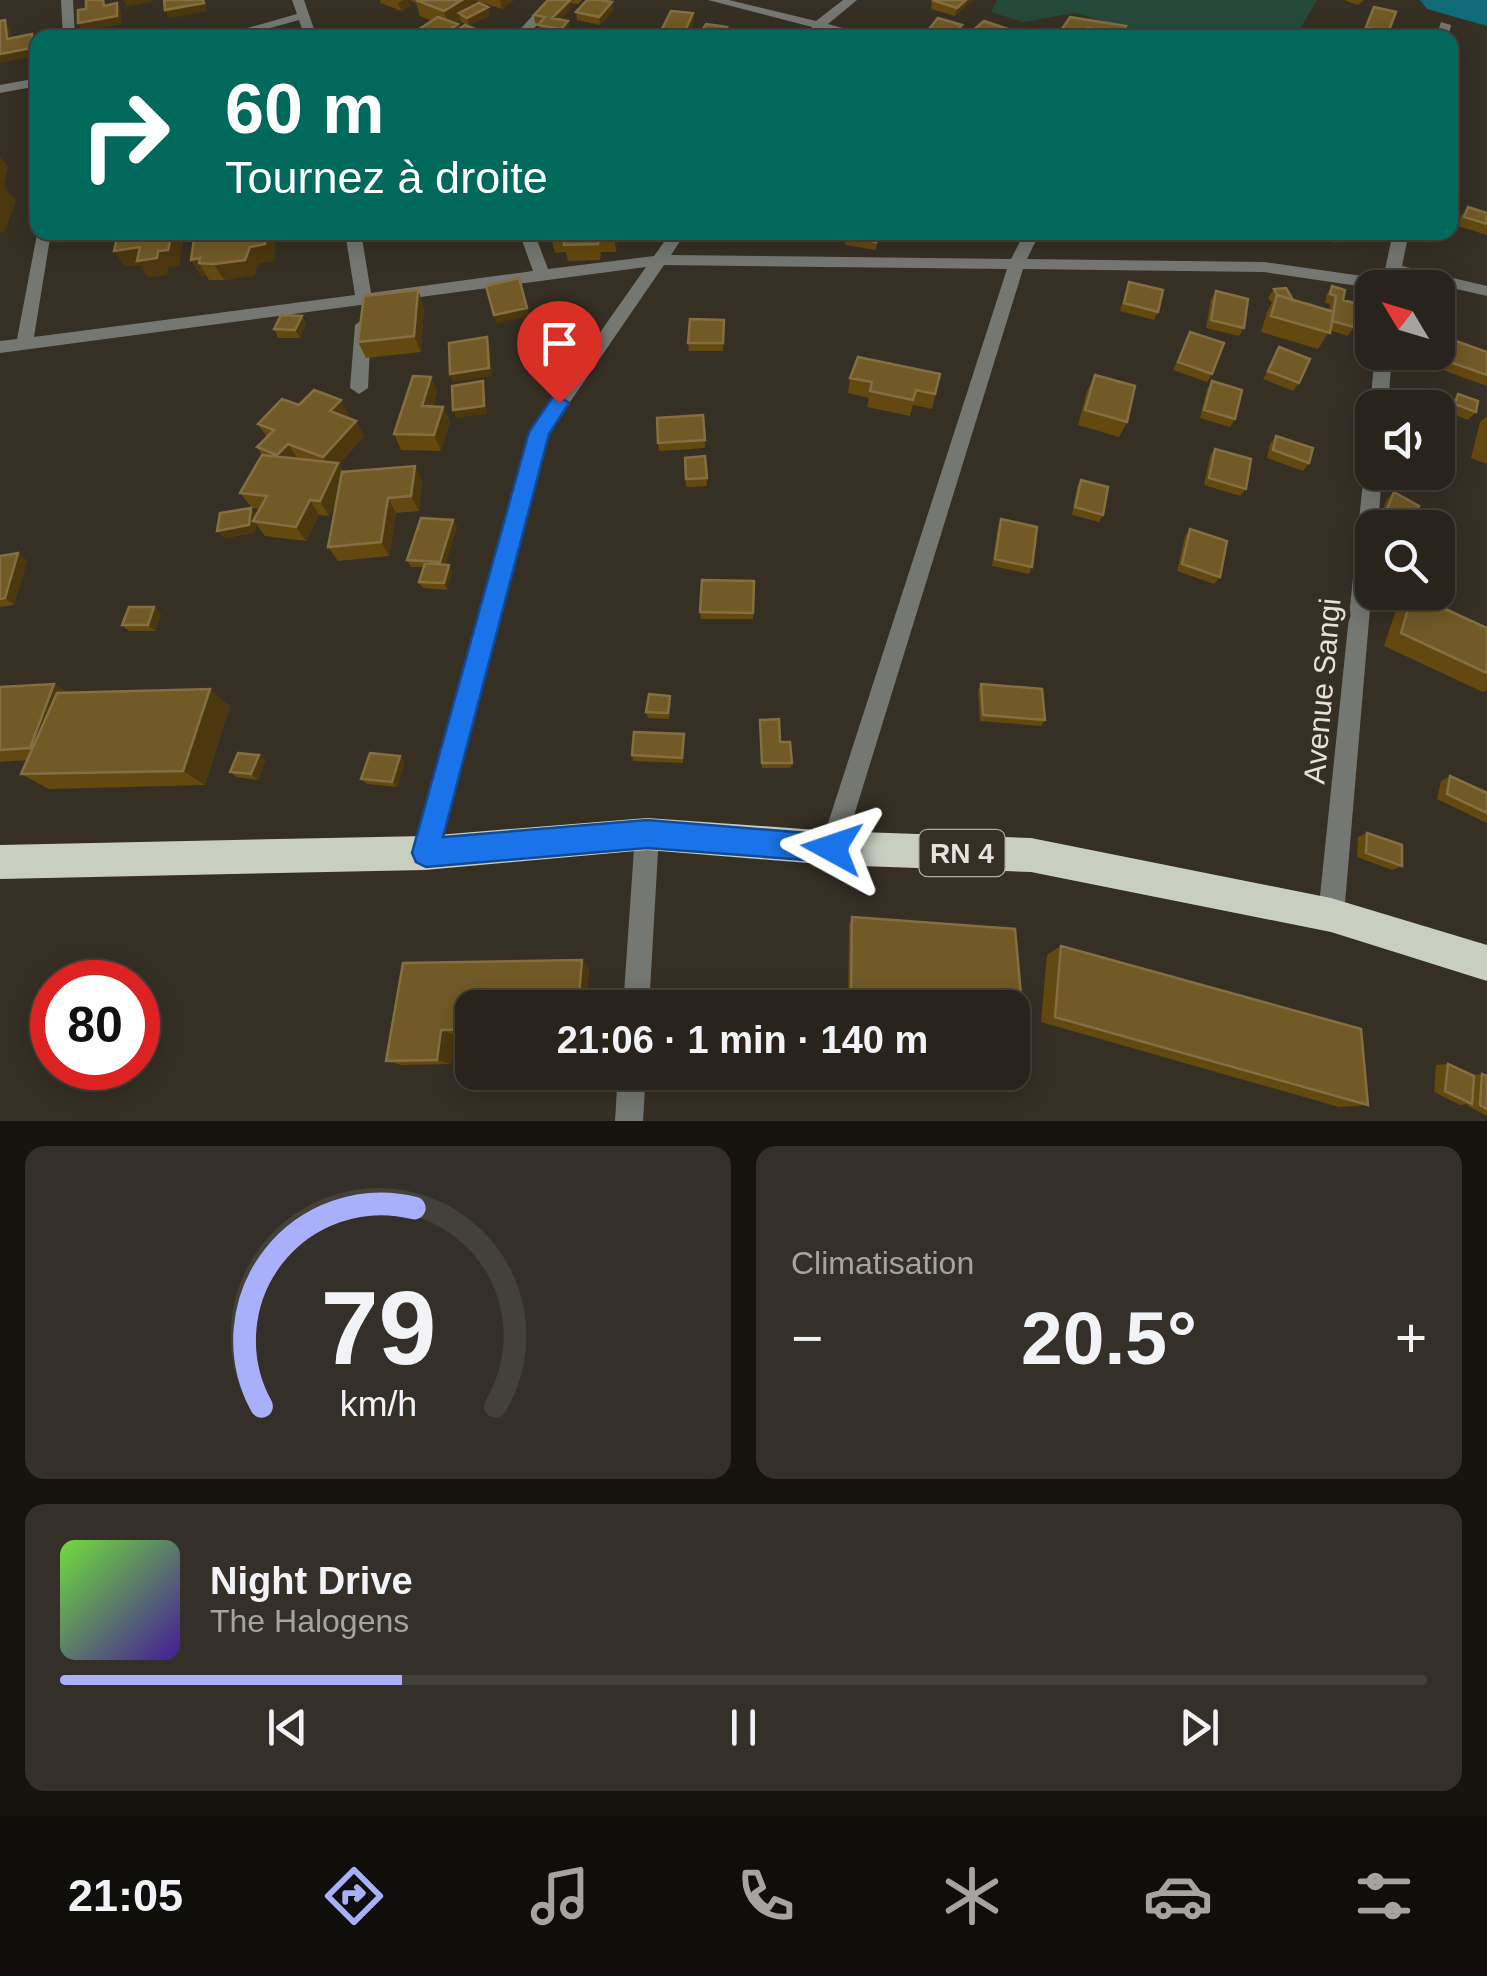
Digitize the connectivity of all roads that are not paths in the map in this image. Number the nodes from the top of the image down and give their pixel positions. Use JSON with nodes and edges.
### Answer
{"nodes":[{"id":1,"x":68,"y":0,"type":"edge"},
{"id":2,"x":298,"y":0,"type":"edge"},
{"id":3,"x":554,"y":0,"type":"edge"},
{"id":4,"x":714,"y":0,"type":"edge"},
{"id":5,"x":851,"y":0,"type":"edge"},
{"id":6,"x":305,"y":15,"type":"junction"},
{"id":7,"x":822,"y":23,"type":"junction"},
{"id":8,"x":68,"y":30,"type":"edge"},
{"id":9,"x":248,"y":30,"type":"edge"},
{"id":10,"x":309,"y":30,"type":"edge"},
{"id":11,"x":526,"y":30,"type":"edge"},
{"id":12,"x":817,"y":30,"type":"edge"},
{"id":13,"x":846,"y":30,"type":"edge"},
{"id":14,"x":30,"y":83,"type":"edge"},
{"id":15,"x":0,"y":89,"type":"edge"},
{"id":16,"x":42,"y":240,"type":"edge"},
{"id":17,"x":354,"y":240,"type":"edge"},
{"id":18,"x":529,"y":240,"type":"edge"},
{"id":19,"x":674,"y":240,"type":"edge"},
{"id":20,"x":1029,"y":240,"type":"edge"},
{"id":21,"x":1399,"y":240,"type":"edge"},
{"id":22,"x":660,"y":260,"type":"junction"},
{"id":23,"x":1017,"y":263,"type":"junction"},
{"id":24,"x":1393,"y":270,"type":"edge"},
{"id":25,"x":542,"y":276,"type":"junction"},
{"id":26,"x":1355,"y":277,"type":"edge"},
{"id":27,"x":1455,"y":288,"type":"edge"},
{"id":28,"x":1487,"y":291,"type":"edge"},
{"id":29,"x":364,"y":298,"type":"junction"},
{"id":30,"x":25,"y":342,"type":"junction"},
{"id":31,"x":0,"y":347,"type":"edge"},
{"id":32,"x":360,"y":388,"type":"dead end"},
{"id":33,"x":1370,"y":490,"type":"edge"},
{"id":34,"x":647,"y":834,"type":"junction"},
{"id":35,"x":832,"y":848,"type":"junction"},
{"id":36,"x":426,"y":853,"type":"junction"},
{"id":37,"x":0,"y":862,"type":"edge"},
{"id":38,"x":1331,"y":914,"type":"junction"},
{"id":39,"x":1487,"y":963,"type":"edge"},
{"id":40,"x":637,"y":990,"type":"edge"},
{"id":41,"x":631,"y":1090,"type":"edge"},
{"id":42,"x":629,"y":1121,"type":"edge"}],
"edges":[{"from":1,"to":8,"type":"street"},
{"from":2,"to":6,"type":"street"},
{"from":3,"to":11,"type":"street"},
{"from":4,"to":7,"type":"street"},
{"from":5,"to":7,"type":"street"},
{"from":6,"to":9,"type":"street"},
{"from":6,"to":10,"type":"street"},
{"from":7,"to":12,"type":"street"},
{"from":7,"to":13,"type":"street"},
{"from":14,"to":15,"type":"street"},
{"from":16,"to":30,"type":"street"},
{"from":17,"to":29,"type":"street"},
{"from":18,"to":25,"type":"street"},
{"from":19,"to":22,"type":"street"},
{"from":20,"to":23,"type":"street"},
{"from":21,"to":24,"type":"street"},
{"from":22,"to":23,"type":"street"},
{"from":22,"to":25,"type":"street"},
{"from":22,"to":36,"type":"street"},
{"from":23,"to":26,"type":"street"},
{"from":23,"to":35,"type":"street"},
{"from":25,"to":29,"type":"street"},
{"from":27,"to":28,"type":"street"},
{"from":29,"to":30,"type":"street"},
{"from":29,"to":32,"type":"street"},
{"from":30,"to":31,"type":"street"},
{"from":33,"to":38,"type":"street","name":"Avenue Sangi"},
{"from":34,"to":35,"type":"highway","number":"RN 4"},
{"from":34,"to":36,"type":"highway","number":"RN 4"},
{"from":34,"to":40,"type":"street"},
{"from":35,"to":38,"type":"highway","number":"RN 4"},
{"from":36,"to":37,"type":"highway","number":"RN 4"},
{"from":38,"to":39,"type":"highway","number":"RN 4"},
{"from":41,"to":42,"type":"street"}]}
